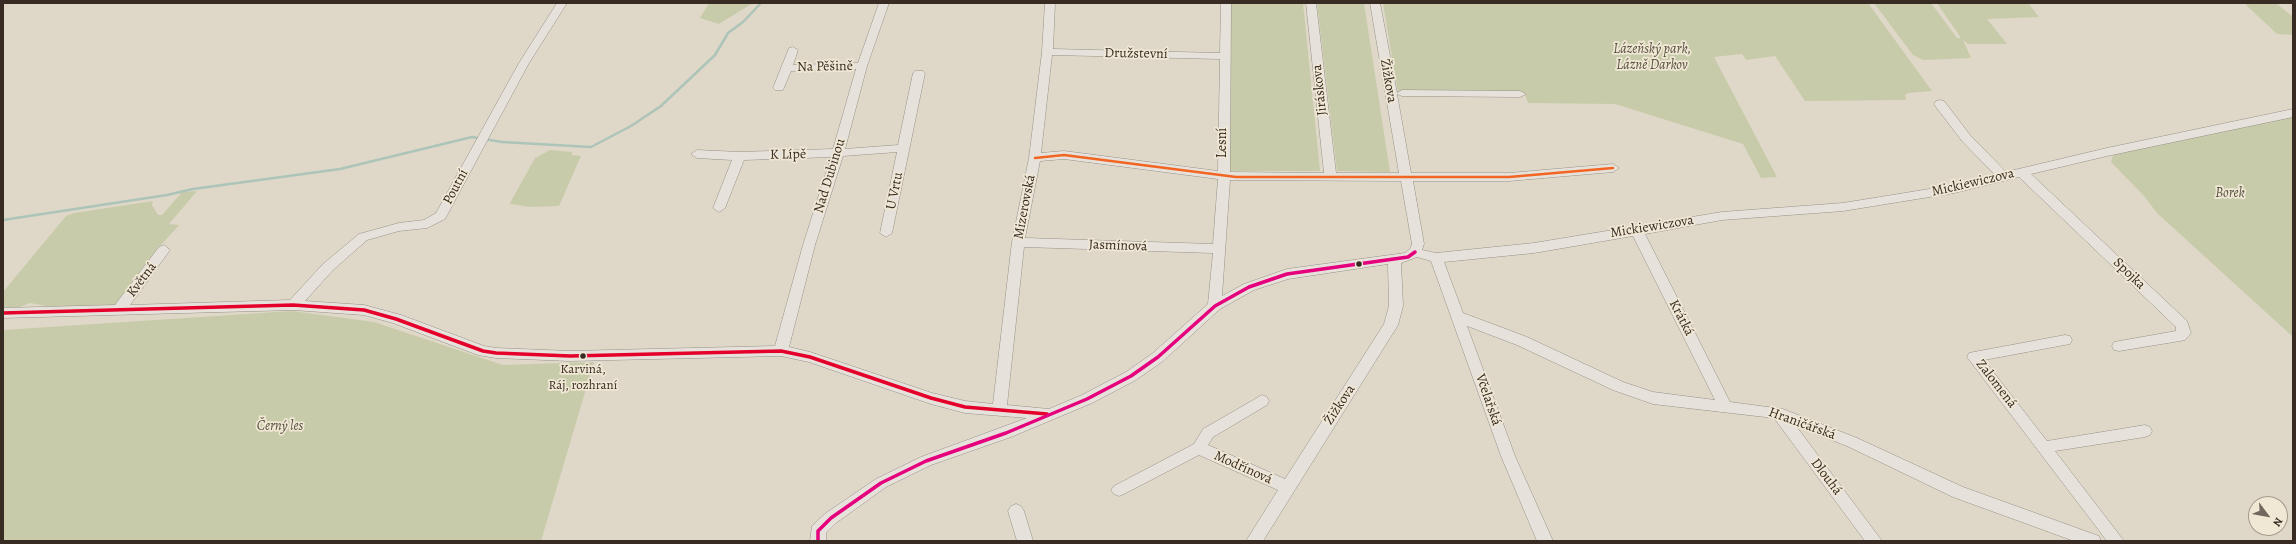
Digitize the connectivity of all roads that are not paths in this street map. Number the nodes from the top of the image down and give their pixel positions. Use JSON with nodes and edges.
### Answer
{"nodes":[{"id":1,"x":562,"y":3,"type":"edge"},
{"id":2,"x":884,"y":3,"type":"edge"},
{"id":3,"x":1050,"y":3,"type":"edge"},
{"id":4,"x":1226,"y":3,"type":"edge"},
{"id":5,"x":1311,"y":3,"type":"edge"},
{"id":6,"x":1375,"y":3,"type":"edge"},
{"id":7,"x":793,"y":50,"type":"dead end"},
{"id":8,"x":1047,"y":52,"type":"junction"},
{"id":9,"x":1224,"y":56,"type":"junction"},
{"id":10,"x":862,"y":66,"type":"junction"},
{"id":11,"x":788,"y":68,"type":"junction"},
{"id":12,"x":919,"y":73,"type":"dead end"},
{"id":13,"x":779,"y":88,"type":"dead end"},
{"id":14,"x":1402,"y":92,"type":"dead end"},
{"id":15,"x":1520,"y":94,"type":"dead end"},
{"id":16,"x":1940,"y":104,"type":"dead end"},
{"id":17,"x":2293,"y":113,"type":"edge"},
{"id":18,"x":904,"y":148,"type":"junction"},
{"id":19,"x":697,"y":154,"type":"dead end"},
{"id":20,"x":838,"y":154,"type":"junction"},
{"id":21,"x":738,"y":156,"type":"junction"},
{"id":22,"x":1034,"y":158,"type":"junction"},
{"id":23,"x":1613,"y":168,"type":"dead end"},
{"id":24,"x":2021,"y":172,"type":"junction"},
{"id":25,"x":1223,"y":176,"type":"junction"},
{"id":26,"x":1330,"y":176,"type":"junction"},
{"id":27,"x":1405,"y":176,"type":"junction"},
{"id":28,"x":2002,"y":176,"type":"junction"},
{"id":29,"x":719,"y":208,"type":"dead end"},
{"id":30,"x":1636,"y":229,"type":"junction"},
{"id":31,"x":886,"y":233,"type":"dead end"},
{"id":32,"x":1018,"y":242,"type":"junction"},
{"id":33,"x":1218,"y":249,"type":"junction"},
{"id":34,"x":164,"y":250,"type":"dead end"},
{"id":35,"x":1415,"y":252,"type":"junction"},
{"id":36,"x":1394,"y":258,"type":"junction"},
{"id":37,"x":1436,"y":258,"type":"junction"},
{"id":38,"x":293,"y":305,"type":"junction"},
{"id":39,"x":1215,"y":306,"type":"junction"},
{"id":40,"x":119,"y":310,"type":"junction"},
{"id":41,"x":3,"y":313,"type":"edge"},
{"id":42,"x":1459,"y":317,"type":"junction"},
{"id":43,"x":2065,"y":340,"type":"dead end"},
{"id":44,"x":2119,"y":346,"type":"dead end"},
{"id":45,"x":781,"y":351,"type":"junction"},
{"id":46,"x":1262,"y":401,"type":"dead end"},
{"id":47,"x":1726,"y":407,"type":"junction"},
{"id":48,"x":999,"y":411,"type":"junction"},
{"id":49,"x":1778,"y":413,"type":"junction"},
{"id":50,"x":1047,"y":414,"type":"junction"},
{"id":51,"x":2145,"y":431,"type":"dead end"},
{"id":52,"x":1199,"y":448,"type":"junction"},
{"id":53,"x":2045,"y":448,"type":"junction"},
{"id":54,"x":1288,"y":487,"type":"junction"},
{"id":55,"x":1119,"y":490,"type":"dead end"},
{"id":56,"x":1016,"y":511,"type":"dead end"},
{"id":57,"x":818,"y":541,"type":"edge"},
{"id":58,"x":1025,"y":541,"type":"edge"},
{"id":59,"x":1254,"y":541,"type":"edge"},
{"id":60,"x":1545,"y":541,"type":"edge"},
{"id":61,"x":1874,"y":541,"type":"edge"},
{"id":62,"x":2093,"y":541,"type":"edge"},
{"id":63,"x":2116,"y":541,"type":"edge"}],
"edges":[{"from":1,"to":38,"type":"street","name":"Poutní"},
{"from":2,"to":10,"type":"street","name":"Nad Dubinou"},
{"from":3,"to":8,"type":"street","name":"Mizerovská"},
{"from":4,"to":9,"type":"street","name":"Lesní"},
{"from":5,"to":26,"type":"street","name":"Jiráskova"},
{"from":6,"to":27,"type":"street","name":"Žižkova"},
{"from":7,"to":11,"type":"street","name":"Na Pěšině"},
{"from":8,"to":9,"type":"street","name":"Družstevní"},
{"from":8,"to":22,"type":"street","name":"Mizerovská"},
{"from":9,"to":25,"type":"street","name":"Lesní"},
{"from":10,"to":11,"type":"street","name":"Na Pěšině"},
{"from":10,"to":20,"type":"street","name":"Nad Dubinou"},
{"from":11,"to":13,"type":"street","name":"Na Pěšině"},
{"from":12,"to":18,"type":"street","name":"U Vrtu"},
{"from":14,"to":15,"type":"street"},
{"from":16,"to":28,"type":"street"},
{"from":17,"to":24,"type":"street","name":"Mickiewiczova"},
{"from":18,"to":20,"type":"street"},
{"from":18,"to":31,"type":"street","name":"U Vrtu"},
{"from":19,"to":21,"type":"street","name":"K Lípě"},
{"from":20,"to":21,"type":"street","name":"K Lípě"},
{"from":20,"to":45,"type":"street","name":"Nad Dubinou"},
{"from":21,"to":29,"type":"street"},
{"from":22,"to":25,"type":"street"},
{"from":22,"to":32,"type":"street","name":"Mizerovská"},
{"from":23,"to":27,"type":"street"},
{"from":24,"to":28,"type":"street","name":"Mickiewiczova"},
{"from":24,"to":44,"type":"street","name":"Spojka"},
{"from":25,"to":26,"type":"street"},
{"from":25,"to":33,"type":"street","name":"Lesní"},
{"from":26,"to":27,"type":"street"},
{"from":27,"to":35,"type":"street","name":"Žižkova"},
{"from":28,"to":30,"type":"street","name":"Mickiewiczova"},
{"from":30,"to":37,"type":"street","name":"Mickiewiczova"},
{"from":30,"to":47,"type":"street","name":"Krátká"},
{"from":32,"to":33,"type":"street","name":"Jasmínová"},
{"from":32,"to":48,"type":"street","name":"Mizerovská"},
{"from":33,"to":39,"type":"street","name":"Lesní"},
{"from":34,"to":40,"type":"street","name":"Květná"},
{"from":35,"to":36,"type":"street"},
{"from":35,"to":37,"type":"street","name":"Mickiewiczova"},
{"from":36,"to":39,"type":"street"},
{"from":36,"to":54,"type":"street","name":"Žižkova"},
{"from":37,"to":42,"type":"street","name":"Včelařská"},
{"from":38,"to":40,"type":"street"},
{"from":38,"to":45,"type":"street"},
{"from":39,"to":50,"type":"street"},
{"from":40,"to":41,"type":"street"},
{"from":42,"to":47,"type":"street","name":"Hraničářská"},
{"from":42,"to":60,"type":"street","name":"Včelařská"},
{"from":43,"to":53,"type":"street","name":"Zalomená"},
{"from":45,"to":48,"type":"street"},
{"from":46,"to":52,"type":"street","name":"Modřínová"},
{"from":47,"to":49,"type":"street","name":"Hraničářská"},
{"from":48,"to":50,"type":"street"},
{"from":49,"to":61,"type":"street","name":"Dlouhá"},
{"from":49,"to":62,"type":"street","name":"Hraničářská"},
{"from":50,"to":57,"type":"street"},
{"from":51,"to":53,"type":"street"},
{"from":52,"to":54,"type":"street","name":"Modřínová"},
{"from":52,"to":55,"type":"street","name":"Modřínová"},
{"from":53,"to":63,"type":"street","name":"Zalomená"},
{"from":54,"to":59,"type":"street","name":"Žižkova"},
{"from":56,"to":58,"type":"street"}]}
